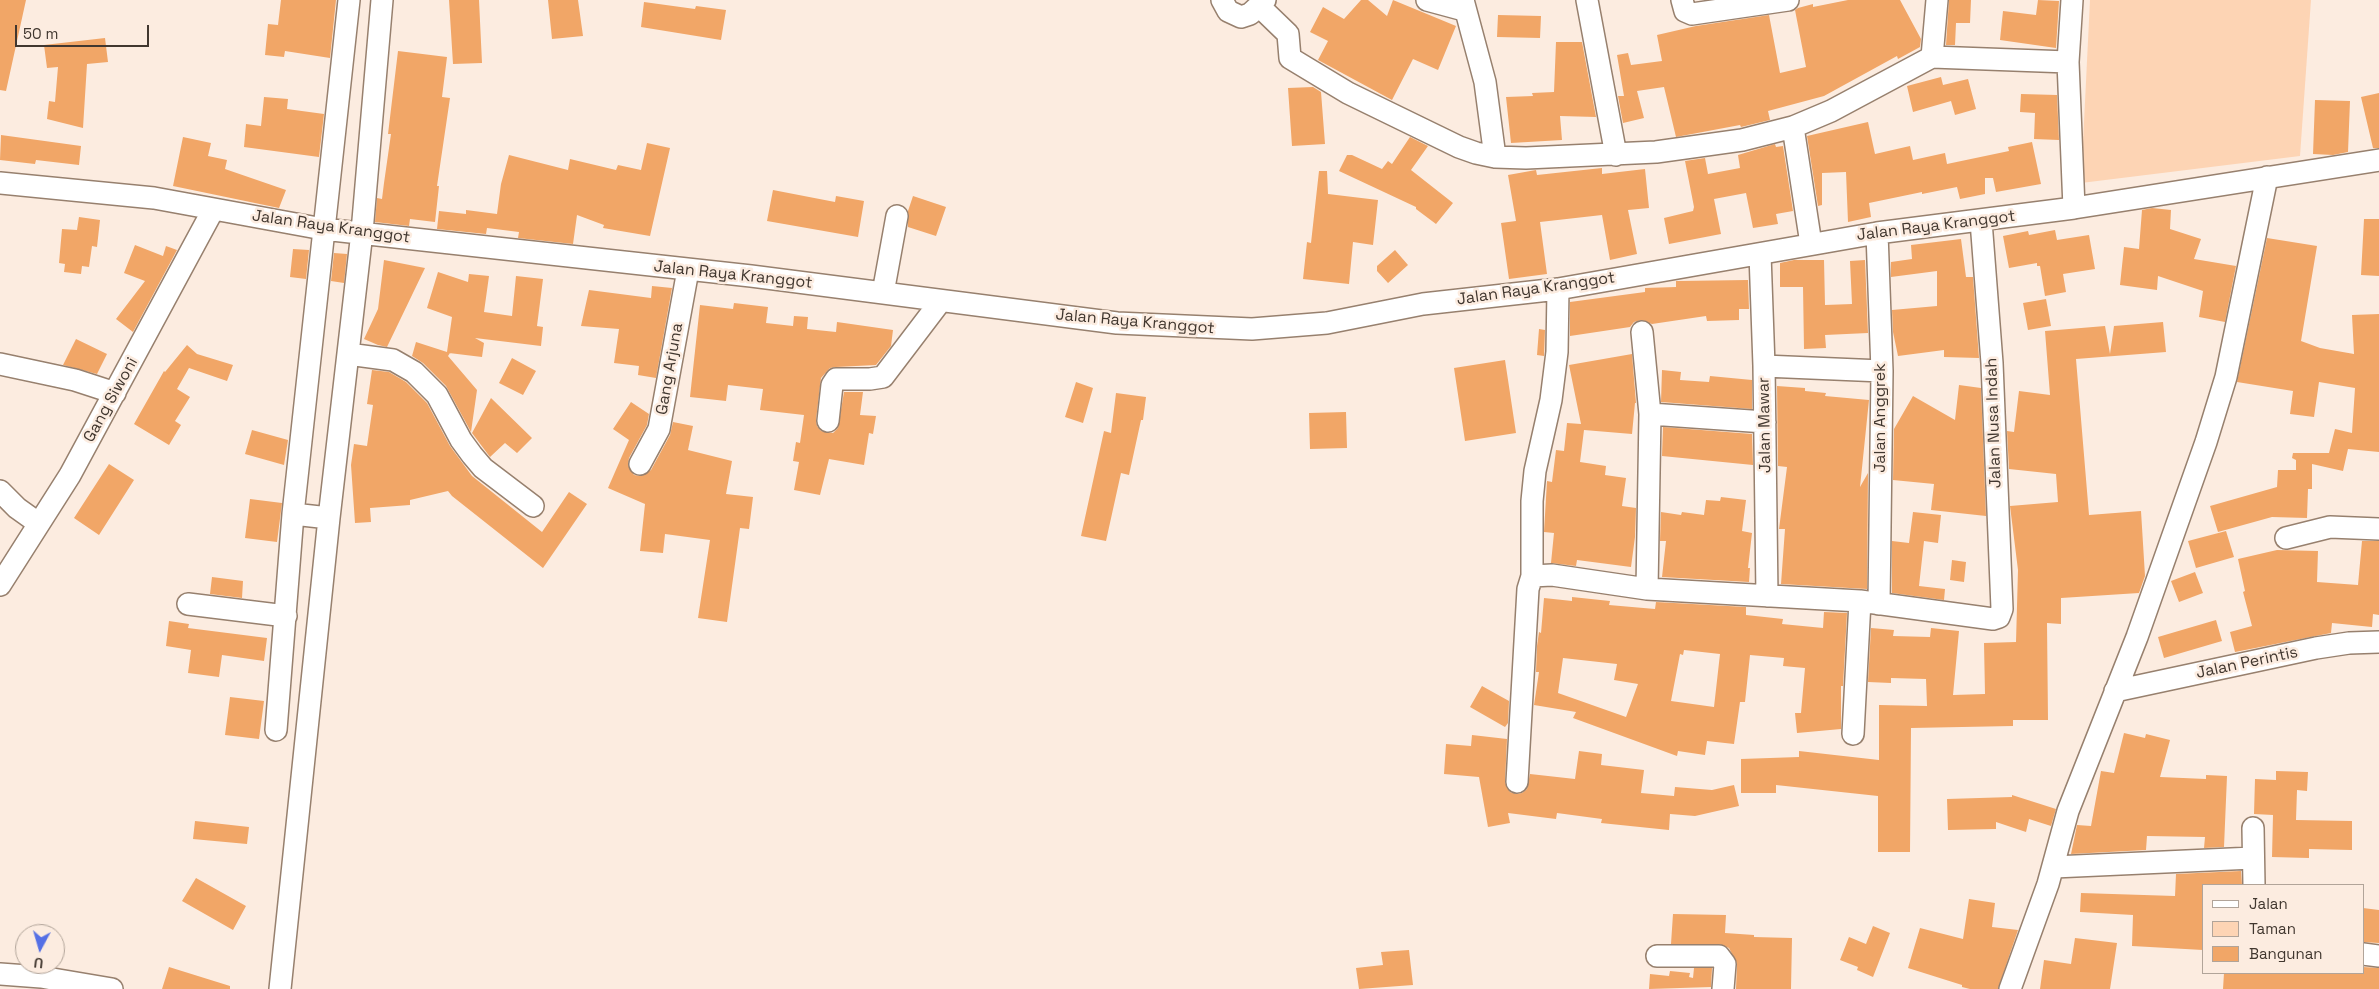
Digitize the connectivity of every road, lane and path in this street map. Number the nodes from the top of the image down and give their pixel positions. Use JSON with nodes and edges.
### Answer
{"nodes":[{"id":1,"x":349,"y":0,"type":"edge"},
{"id":2,"x":382,"y":0,"type":"edge"},
{"id":3,"x":1222,"y":0,"type":"edge"},
{"id":4,"x":1427,"y":0,"type":"edge"},
{"id":5,"x":1586,"y":0,"type":"edge"},
{"id":6,"x":1682,"y":0,"type":"edge"},
{"id":7,"x":1788,"y":0,"type":"edge"},
{"id":8,"x":1937,"y":0,"type":"edge"},
{"id":9,"x":2072,"y":0,"type":"edge"},
{"id":10,"x":1262,"y":3,"type":"edge"},
{"id":11,"x":1464,"y":5,"type":"edge"},
{"id":12,"x":1932,"y":58,"type":"junction"},
{"id":13,"x":2068,"y":62,"type":"junction"},
{"id":14,"x":1793,"y":127,"type":"junction"},
{"id":15,"x":1616,"y":154,"type":"junction"},
{"id":16,"x":1495,"y":157,"type":"junction"},
{"id":17,"x":2379,"y":160,"type":"edge"},
{"id":18,"x":2266,"y":178,"type":"junction"},
{"id":19,"x":0,"y":184,"type":"edge"},
{"id":20,"x":2074,"y":208,"type":"junction"},
{"id":21,"x":213,"y":210,"type":"junction"},
{"id":22,"x":896,"y":216,"type":"dead end"},
{"id":23,"x":1981,"y":221,"type":"junction"},
{"id":24,"x":326,"y":229,"type":"junction"},
{"id":25,"x":357,"y":232,"type":"junction"},
{"id":26,"x":1877,"y":234,"type":"junction"},
{"id":27,"x":1811,"y":244,"type":"junction"},
{"id":28,"x":1760,"y":254,"type":"junction"},
{"id":29,"x":688,"y":270,"type":"junction"},
{"id":30,"x":1558,"y":289,"type":"junction"},
{"id":31,"x":882,"y":293,"type":"junction"},
{"id":32,"x":940,"y":302,"type":"junction"},
{"id":33,"x":1642,"y":332,"type":"dead end"},
{"id":34,"x":348,"y":354,"type":"junction"},
{"id":35,"x":0,"y":364,"type":"edge"},
{"id":36,"x":1764,"y":366,"type":"junction"},
{"id":37,"x":1882,"y":371,"type":"junction"},
{"id":38,"x":115,"y":393,"type":"junction"},
{"id":39,"x":1650,"y":414,"type":"junction"},
{"id":40,"x":828,"y":421,"type":"dead end"},
{"id":41,"x":1765,"y":422,"type":"junction"},
{"id":42,"x":640,"y":464,"type":"dead end"},
{"id":43,"x":0,"y":491,"type":"edge"},
{"id":44,"x":533,"y":506,"type":"dead end"},
{"id":45,"x":310,"y":516,"type":"junction"},
{"id":46,"x":38,"y":523,"type":"junction"},
{"id":47,"x":2379,"y":529,"type":"edge"},
{"id":48,"x":2286,"y":538,"type":"dead end"},
{"id":49,"x":1532,"y":576,"type":"junction"},
{"id":50,"x":0,"y":585,"type":"edge"},
{"id":51,"x":1647,"y":589,"type":"junction"},
{"id":52,"x":1767,"y":596,"type":"junction"},
{"id":53,"x":1869,"y":602,"type":"junction"},
{"id":54,"x":188,"y":604,"type":"dead end"},
{"id":55,"x":286,"y":616,"type":"junction"},
{"id":56,"x":2379,"y":642,"type":"edge"},
{"id":57,"x":2115,"y":690,"type":"junction"},
{"id":58,"x":276,"y":730,"type":"dead end"},
{"id":59,"x":1853,"y":734,"type":"dead end"},
{"id":60,"x":1517,"y":782,"type":"dead end"},
{"id":61,"x":2253,"y":828,"type":"dead end"},
{"id":62,"x":2254,"y":858,"type":"junction"},
{"id":63,"x":2056,"y":859,"type":"junction"},
{"id":64,"x":2254,"y":884,"type":"edge"},
{"id":65,"x":2364,"y":954,"type":"edge"},
{"id":66,"x":1657,"y":956,"type":"dead end"},
{"id":67,"x":2379,"y":956,"type":"edge"},
{"id":68,"x":0,"y":974,"type":"edge"},
{"id":69,"x":112,"y":989,"type":"edge"},
{"id":70,"x":280,"y":989,"type":"edge"},
{"id":71,"x":1723,"y":989,"type":"edge"},
{"id":72,"x":2010,"y":989,"type":"edge"}],
"edges":[{"from":1,"to":24,"type":"street"},
{"from":2,"to":25,"type":"street"},
{"from":3,"to":10,"type":"street"},
{"from":4,"to":11,"type":"street"},
{"from":5,"to":15,"type":"street"},
{"from":6,"to":7,"type":"street"},
{"from":8,"to":12,"type":"street"},
{"from":9,"to":13,"type":"street"},
{"from":10,"to":16,"type":"street"},
{"from":11,"to":16,"type":"street"},
{"from":12,"to":13,"type":"street"},
{"from":12,"to":14,"type":"street"},
{"from":13,"to":20,"type":"street"},
{"from":14,"to":15,"type":"street"},
{"from":14,"to":27,"type":"street"},
{"from":15,"to":16,"type":"street"},
{"from":17,"to":18,"type":"street","name":"Jalan Raya Kranggot"},
{"from":18,"to":20,"type":"street","name":"Jalan Raya Kranggot"},
{"from":18,"to":57,"type":"street"},
{"from":19,"to":21,"type":"street","name":"Jalan Raya Kranggot"},
{"from":20,"to":23,"type":"street","name":"Jalan Raya Kranggot"},
{"from":21,"to":24,"type":"street","name":"Jalan Raya Kranggot"},
{"from":21,"to":38,"type":"street","name":"Gang Siwoni"},
{"from":22,"to":31,"type":"street"},
{"from":23,"to":26,"type":"street","name":"Jalan Raya Kranggot"},
{"from":23,"to":53,"type":"street","name":"Jalan Nusa Indah"},
{"from":24,"to":25,"type":"street","name":"Jalan Raya Kranggot"},
{"from":24,"to":45,"type":"street"},
{"from":25,"to":29,"type":"street","name":"Jalan Raya Kranggot"},
{"from":25,"to":34,"type":"street"},
{"from":26,"to":27,"type":"street","name":"Jalan Raya Kranggot"},
{"from":26,"to":37,"type":"street","name":"Jalan Anggrek"},
{"from":27,"to":28,"type":"street","name":"Jalan Raya Kranggot"},
{"from":28,"to":30,"type":"street","name":"Jalan Raya Kranggot"},
{"from":28,"to":36,"type":"street","name":"Jalan Mawar"},
{"from":29,"to":31,"type":"street","name":"Jalan Raya Kranggot"},
{"from":29,"to":42,"type":"street","name":"Gang Arjuna"},
{"from":30,"to":32,"type":"street","name":"Jalan Raya Kranggot"},
{"from":30,"to":49,"type":"street"},
{"from":31,"to":32,"type":"street","name":"Jalan Raya Kranggot"},
{"from":32,"to":40,"type":"street"},
{"from":33,"to":39,"type":"street"},
{"from":34,"to":44,"type":"street"},
{"from":34,"to":45,"type":"street"},
{"from":35,"to":38,"type":"street"},
{"from":36,"to":37,"type":"street"},
{"from":36,"to":41,"type":"street","name":"Jalan Mawar"},
{"from":37,"to":53,"type":"street","name":"Jalan Anggrek"},
{"from":38,"to":46,"type":"street","name":"Gang Siwoni"},
{"from":39,"to":41,"type":"street"},
{"from":39,"to":51,"type":"street"},
{"from":41,"to":52,"type":"street","name":"Jalan Mawar"},
{"from":43,"to":46,"type":"street"},
{"from":45,"to":55,"type":"street"},
{"from":45,"to":70,"type":"street"},
{"from":46,"to":50,"type":"street","name":"Gang Siwoni"},
{"from":47,"to":48,"type":"street"},
{"from":49,"to":51,"type":"street"},
{"from":49,"to":60,"type":"street"},
{"from":51,"to":52,"type":"street"},
{"from":52,"to":53,"type":"street"},
{"from":53,"to":59,"type":"street","name":"Jalan Anggrek"},
{"from":54,"to":55,"type":"street"},
{"from":55,"to":58,"type":"street"},
{"from":56,"to":57,"type":"street","name":"Jalan Perintis"},
{"from":57,"to":63,"type":"street"},
{"from":61,"to":62,"type":"street"},
{"from":62,"to":63,"type":"street"},
{"from":62,"to":64,"type":"street"},
{"from":63,"to":72,"type":"street"},
{"from":65,"to":67,"type":"street"},
{"from":66,"to":71,"type":"street"},
{"from":68,"to":69,"type":"street"}]}
